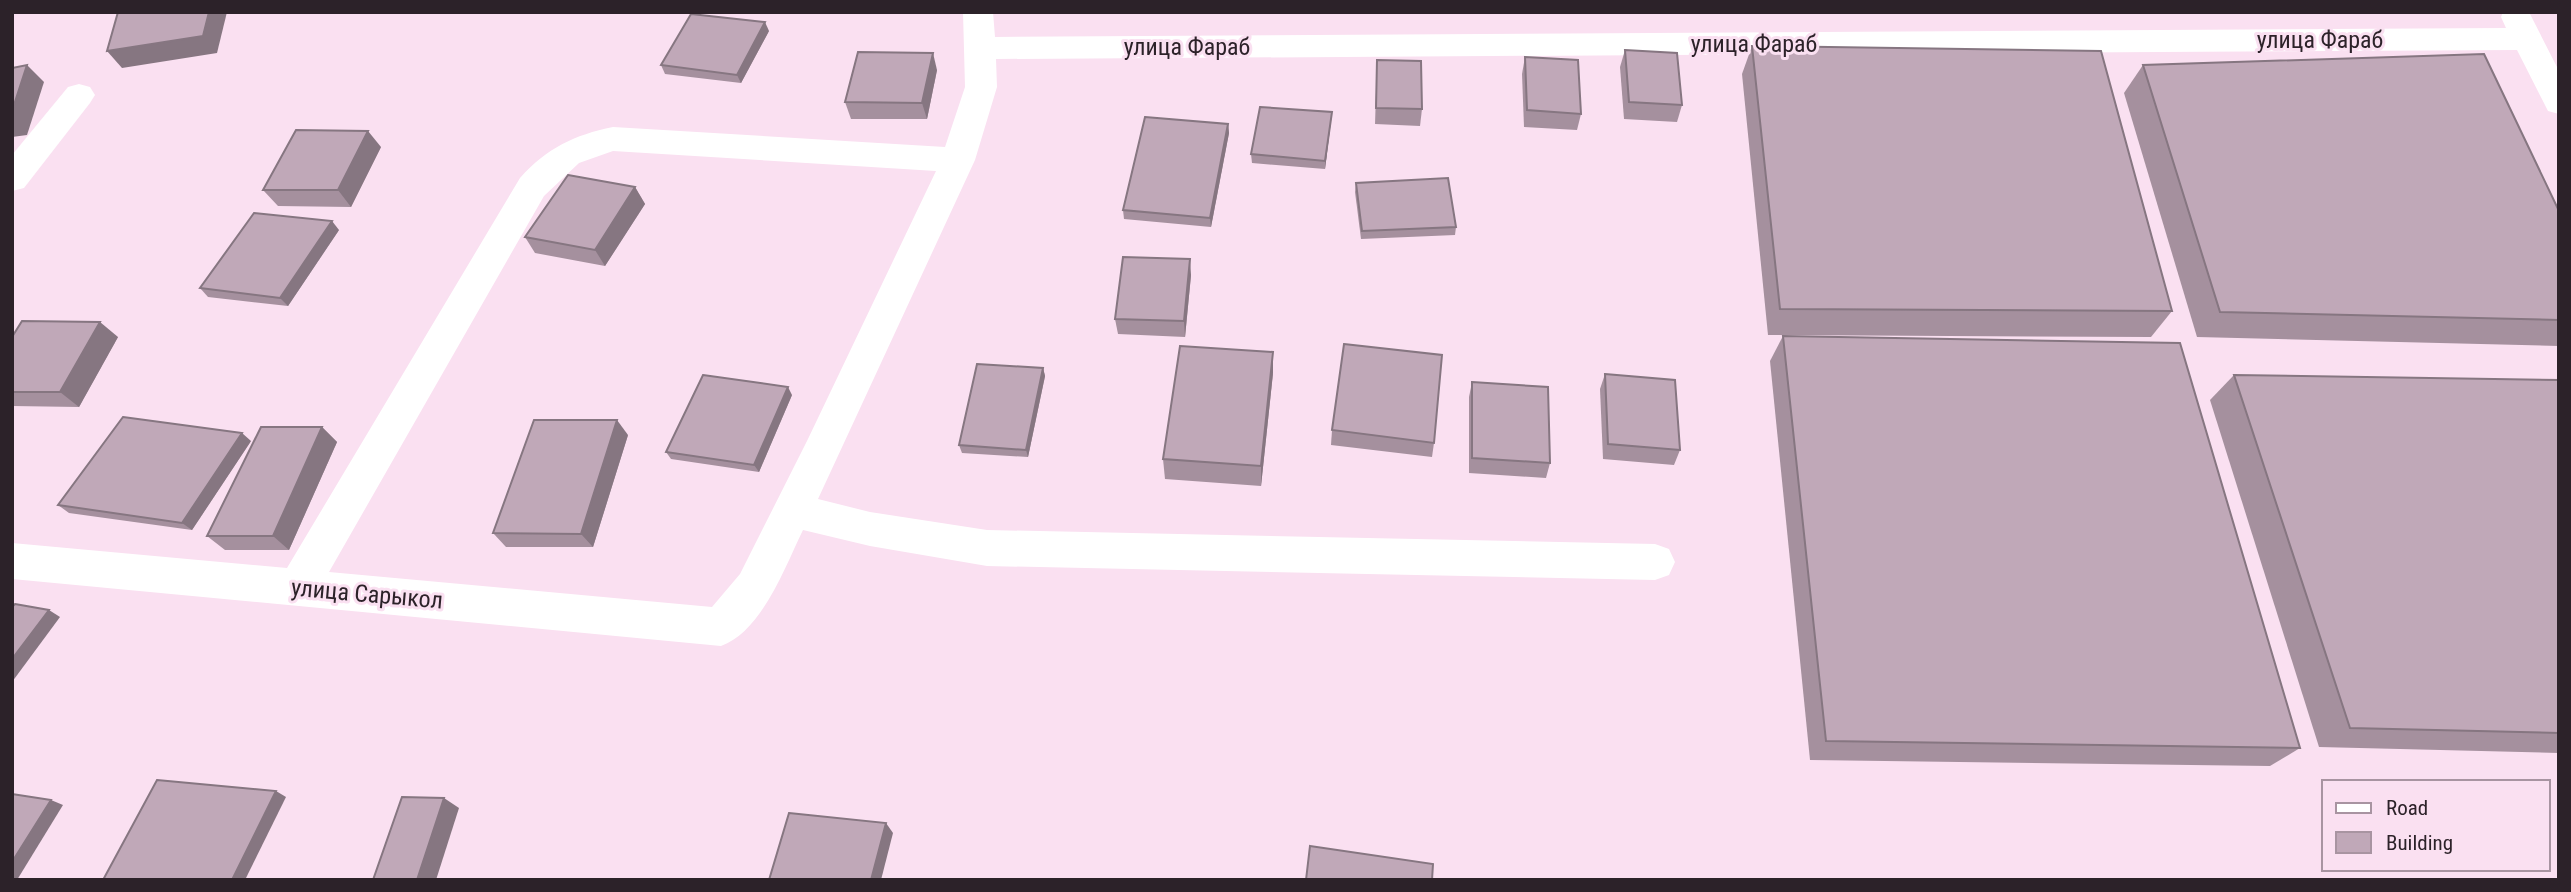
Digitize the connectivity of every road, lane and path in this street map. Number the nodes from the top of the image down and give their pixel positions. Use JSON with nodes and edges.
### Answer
{"nodes":[{"id":1,"x":978,"y":12,"type":"edge"},
{"id":2,"x":2520,"y":25,"type":"edge"},
{"id":3,"x":980,"y":48,"type":"junction"},
{"id":4,"x":79,"y":95,"type":"dead end"},
{"id":5,"x":2559,"y":103,"type":"edge"},
{"id":6,"x":958,"y":160,"type":"junction"},
{"id":7,"x":12,"y":179,"type":"edge"},
{"id":8,"x":792,"y":510,"type":"junction"},
{"id":9,"x":12,"y":562,"type":"edge"},
{"id":10,"x":1655,"y":562,"type":"dead end"},
{"id":11,"x":298,"y":588,"type":"junction"}],
"edges":[{"from":1,"to":3,"type":"street"},
{"from":2,"to":3,"type":"street","name":"улица Фараб"},
{"from":2,"to":5,"type":"street"},
{"from":3,"to":6,"type":"street"},
{"from":4,"to":7,"type":"street"},
{"from":6,"to":8,"type":"street"},
{"from":6,"to":11,"type":"street"},
{"from":8,"to":10,"type":"street"},
{"from":8,"to":11,"type":"street","name":"улица Сарыкол"},
{"from":9,"to":11,"type":"street","name":"улица Сарыкол"}]}
